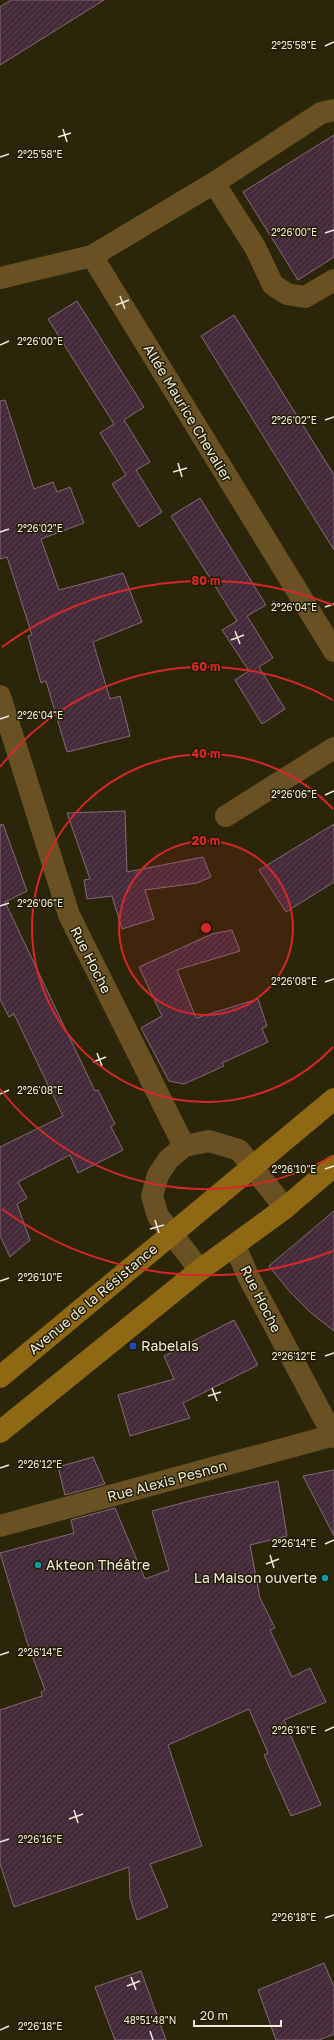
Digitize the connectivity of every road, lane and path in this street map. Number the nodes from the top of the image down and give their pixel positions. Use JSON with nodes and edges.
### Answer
{"nodes":[{"id":1,"x":334,"y":110,"type":"edge"},
{"id":2,"x":214,"y":183,"type":"junction"},
{"id":3,"x":92,"y":256,"type":"junction"},
{"id":4,"x":0,"y":278,"type":"edge"},
{"id":5,"x":334,"y":280,"type":"edge"},
{"id":6,"x":334,"y":652,"type":"edge"},
{"id":7,"x":0,"y":696,"type":"edge"},
{"id":8,"x":334,"y":748,"type":"edge"},
{"id":9,"x":226,"y":816,"type":"dead end"},
{"id":10,"x":334,"y":1099,"type":"edge"},
{"id":11,"x":184,"y":1146,"type":"junction"},
{"id":12,"x":252,"y":1166,"type":"junction"},
{"id":13,"x":334,"y":1166,"type":"edge"},
{"id":14,"x":285,"y":1208,"type":"junction"},
{"id":15,"x":172,"y":1234,"type":"junction"},
{"id":16,"x":235,"y":1246,"type":"junction"},
{"id":17,"x":200,"y":1270,"type":"junction"},
{"id":18,"x":0,"y":1377,"type":"edge"},
{"id":19,"x":0,"y":1432,"type":"edge"},
{"id":20,"x":334,"y":1436,"type":"edge"},
{"id":21,"x":0,"y":1526,"type":"edge"}],
"edges":[{"from":1,"to":2,"type":"street"},
{"from":2,"to":3,"type":"street"},
{"from":2,"to":5,"type":"street"},
{"from":3,"to":4,"type":"street"},
{"from":3,"to":6,"type":"street","name":"Allée Maurice Chevalier"},
{"from":7,"to":11,"type":"street","name":"Rue Hoche"},
{"from":8,"to":9,"type":"street"},
{"from":10,"to":12,"type":"main road","name":"Avenue de la Résistance"},
{"from":11,"to":12,"type":"street"},
{"from":11,"to":15,"type":"street"},
{"from":12,"to":14,"type":"street"},
{"from":12,"to":15,"type":"main road","name":"Avenue de la Résistance"},
{"from":13,"to":14,"type":"main road"},
{"from":14,"to":16,"type":"main road"},
{"from":15,"to":17,"type":"street"},
{"from":15,"to":18,"type":"main road","name":"Avenue de la Résistance"},
{"from":16,"to":17,"type":"main road"},
{"from":16,"to":20,"type":"street","name":"Rue Hoche"},
{"from":17,"to":19,"type":"main road"},
{"from":20,"to":21,"type":"street","name":"Rue Alexis Pesnon"}]}
